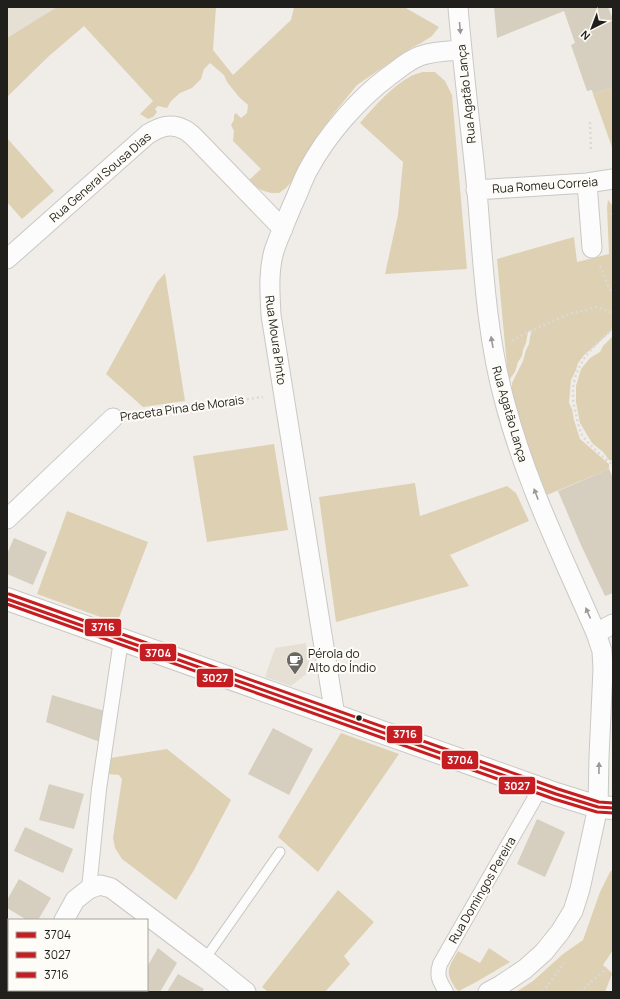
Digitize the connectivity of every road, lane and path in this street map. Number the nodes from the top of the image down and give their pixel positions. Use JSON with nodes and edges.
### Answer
{"nodes":[{"id":1,"x":458,"y":7,"type":"edge"},
{"id":2,"x":462,"y":50,"type":"junction"},
{"id":3,"x":590,"y":122,"type":"dead end"},
{"id":4,"x":591,"y":150,"type":"dead end"},
{"id":5,"x":613,"y":179,"type":"edge"},
{"id":6,"x":587,"y":183,"type":"junction"},
{"id":7,"x":476,"y":190,"type":"junction"},
{"id":8,"x":283,"y":229,"type":"junction"},
{"id":9,"x":592,"y":248,"type":"joint"},
{"id":10,"x":7,"y":259,"type":"edge"},
{"id":11,"x":613,"y":294,"type":"edge"},
{"id":12,"x":613,"y":313,"type":"edge"},
{"id":13,"x":613,"y":330,"type":"edge"},
{"id":14,"x":495,"y":358,"type":"junction"},
{"id":15,"x":262,"y":397,"type":"dead end"},
{"id":16,"x":113,"y":418,"type":"joint"},
{"id":17,"x":613,"y":465,"type":"edge"},
{"id":18,"x":7,"y":519,"type":"edge"},
{"id":19,"x":7,"y":599,"type":"edge"},
{"id":20,"x":605,"y":628,"type":"edge"},
{"id":21,"x":121,"y":640,"type":"junction"},
{"id":22,"x":335,"y":716,"type":"junction"},
{"id":23,"x":540,"y":789,"type":"junction"},
{"id":24,"x":606,"y":808,"type":"edge"},
{"id":25,"x":280,"y":852,"type":"dead end"},
{"id":26,"x":89,"y":890,"type":"junction"},
{"id":27,"x":65,"y":919,"type":"edge"},
{"id":28,"x":205,"y":959,"type":"junction"},
{"id":29,"x":607,"y":968,"type":"dead end"},
{"id":30,"x":246,"y":992,"type":"edge"},
{"id":31,"x":446,"y":992,"type":"edge"},
{"id":32,"x":488,"y":992,"type":"edge"},
{"id":33,"x":580,"y":992,"type":"edge"}],
"edges":[{"from":1,"to":2,"type":"street","name":"Rua Agatão Lança","one_way":true},
{"from":2,"to":7,"type":"street","name":"Rua Agatão Lança"},
{"from":2,"to":8,"type":"street","name":"Rua Moura Pinto"},
{"from":3,"to":4,"type":"path"},
{"from":5,"to":6,"type":"street","name":"Rua Romeu Correia"},
{"from":6,"to":7,"type":"street","name":"Rua Romeu Correia"},
{"from":6,"to":9,"type":"street"},
{"from":14,"to":7,"type":"street","name":"Rua Agatão Lança","one_way":true},
{"from":8,"to":10,"type":"street","name":"Rua General Sousa Dias"},
{"from":8,"to":22,"type":"street","name":"Rua Moura Pinto"},
{"from":9,"to":11,"type":"path"},
{"from":12,"to":14,"type":"path"},
{"from":13,"to":17,"type":"path"},
{"from":20,"to":14,"type":"street","name":"Rua Agatão Lança","one_way":true},
{"from":15,"to":16,"type":"path","name":"Praceta Pina de Morais"},
{"from":16,"to":18,"type":"street","name":"Praceta Pina de Morais"},
{"from":19,"to":21,"type":"main road"},
{"from":24,"to":20,"type":"street","name":"Rua Agatão Lança","one_way":true},
{"from":21,"to":22,"type":"main road"},
{"from":21,"to":26,"type":"street"},
{"from":22,"to":23,"type":"main road"},
{"from":23,"to":24,"type":"main road"},
{"from":23,"to":31,"type":"street","name":"Rua Domingos Pereira"},
{"from":24,"to":32,"type":"street","name":"Rua Agatão Lança"},
{"from":25,"to":28,"type":"lane"},
{"from":26,"to":27,"type":"street"},
{"from":26,"to":28,"type":"street"},
{"from":28,"to":30,"type":"street"},
{"from":29,"to":33,"type":"path"}]}
